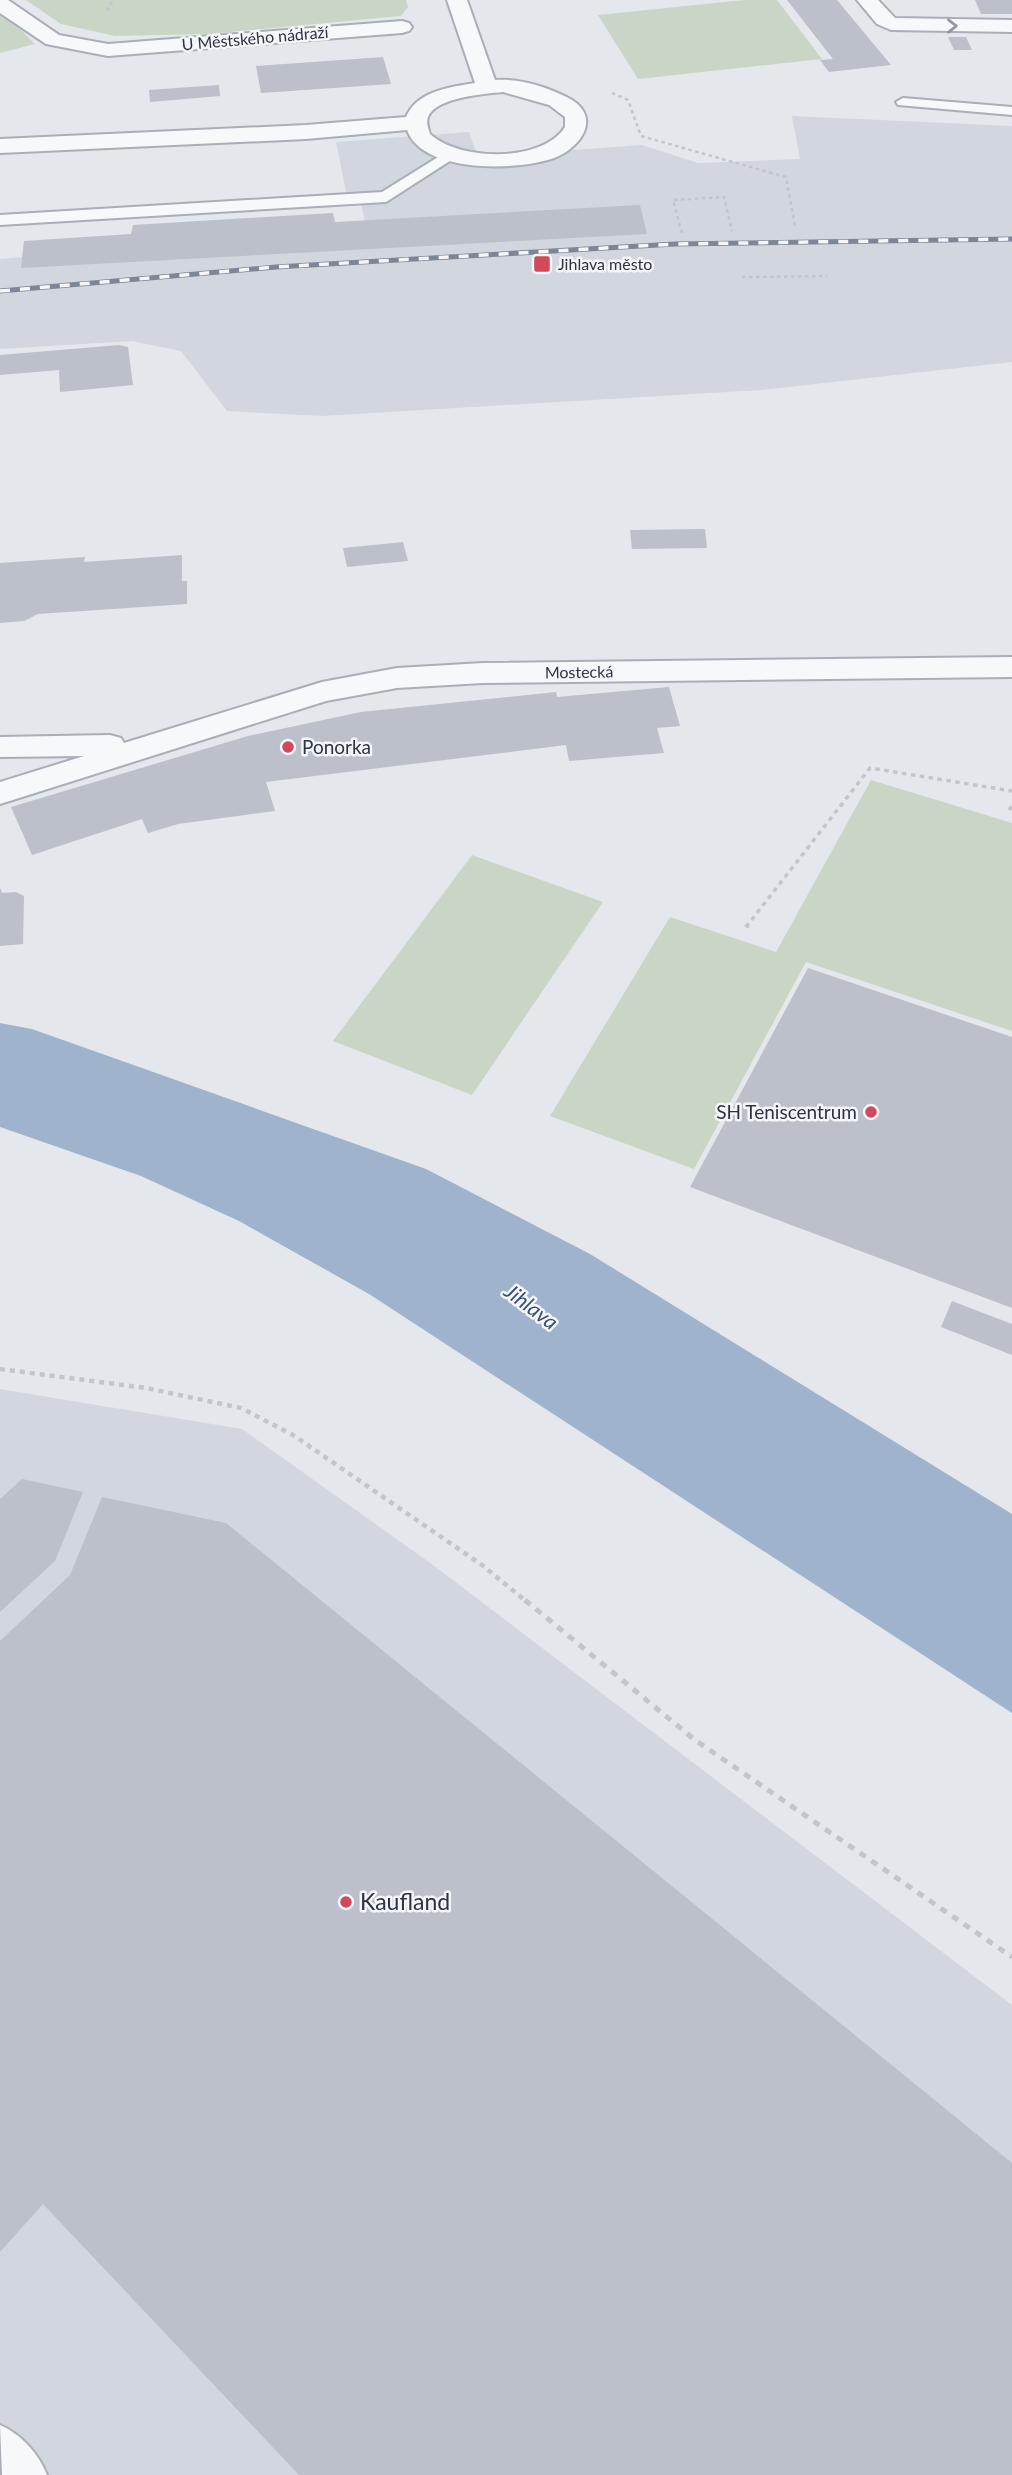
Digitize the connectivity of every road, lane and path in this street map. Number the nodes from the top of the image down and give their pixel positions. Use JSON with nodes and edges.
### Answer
{"nodes":[{"id":1,"x":457,"y":0,"type":"edge"},
{"id":2,"x":867,"y":0,"type":"edge"},
{"id":3,"x":0,"y":4,"type":"edge"},
{"id":4,"x":1012,"y":26,"type":"edge"},
{"id":5,"x":402,"y":27,"type":"dead end"},
{"id":6,"x":487,"y":87,"type":"junction"},
{"id":7,"x":603,"y":88,"type":"dead end"},
{"id":8,"x":904,"y":102,"type":"dead end"},
{"id":9,"x":1012,"y":111,"type":"edge"},
{"id":10,"x":418,"y":129,"type":"junction"},
{"id":11,"x":0,"y":146,"type":"edge"},
{"id":12,"x":451,"y":155,"type":"junction"},
{"id":13,"x":0,"y":220,"type":"edge"},
{"id":14,"x":795,"y":227,"type":"dead end"},
{"id":15,"x":732,"y":231,"type":"dead end"},
{"id":16,"x":682,"y":233,"type":"dead end"},
{"id":17,"x":827,"y":276,"type":"dead end"},
{"id":18,"x":742,"y":277,"type":"dead end"},
{"id":19,"x":1012,"y":667,"type":"edge"},
{"id":20,"x":156,"y":744,"type":"junction"},
{"id":21,"x":0,"y":747,"type":"edge"},
{"id":22,"x":1012,"y":791,"type":"edge"},
{"id":23,"x":0,"y":793,"type":"edge"},
{"id":24,"x":747,"y":927,"type":"dead end"},
{"id":25,"x":0,"y":1369,"type":"edge"},
{"id":26,"x":1012,"y":1957,"type":"edge"},
{"id":27,"x":0,"y":2444,"type":"edge"},
{"id":28,"x":28,"y":2475,"type":"edge"}],
"edges":[{"from":1,"to":6,"type":"street"},
{"from":2,"to":4,"type":"street","one_way":true},
{"from":3,"to":5,"type":"street","name":"U Městského nádraží"},
{"from":6,"to":10,"type":"street"},
{"from":6,"to":12,"type":"street"},
{"from":7,"to":14,"type":"path"},
{"from":8,"to":9,"type":"lane"},
{"from":10,"to":11,"type":"street"},
{"from":10,"to":12,"type":"street"},
{"from":12,"to":13,"type":"lane"},
{"from":15,"to":16,"type":"path"},
{"from":17,"to":18,"type":"path"},
{"from":19,"to":20,"type":"street","name":"Mostecká"},
{"from":20,"to":21,"type":"street","name":"Mostecká"},
{"from":20,"to":23,"type":"street","name":"Mostecká"},
{"from":22,"to":24,"type":"path"},
{"from":25,"to":26,"type":"path"},
{"from":27,"to":28,"type":"lane"}]}
